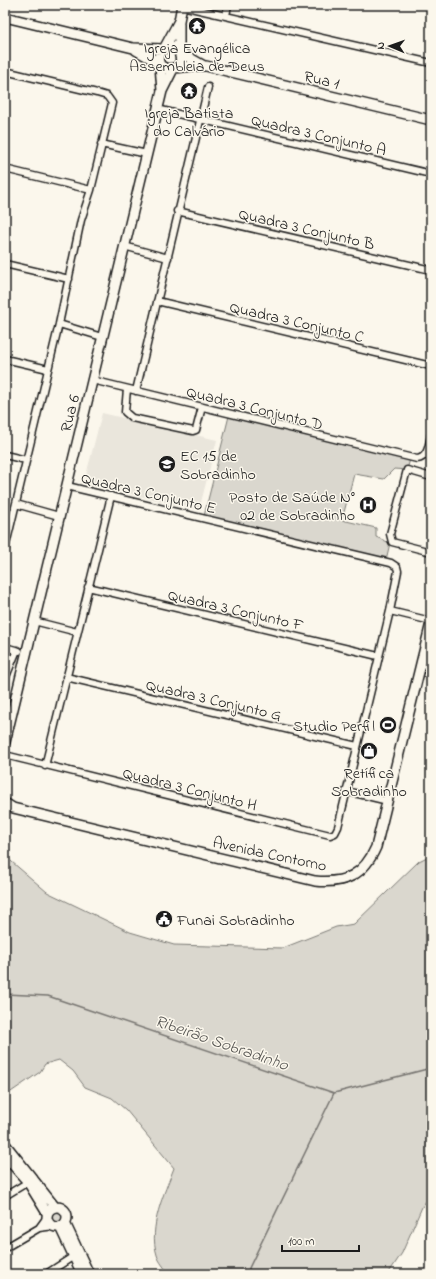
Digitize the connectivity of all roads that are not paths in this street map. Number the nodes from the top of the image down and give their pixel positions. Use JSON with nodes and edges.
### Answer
{"nodes":[{"id":1,"x":228,"y":5,"type":"edge"},
{"id":2,"x":182,"y":6,"type":"edge"},
{"id":3,"x":226,"y":16,"type":"junction"},
{"id":4,"x":5,"y":18,"type":"edge"},
{"id":5,"x":178,"y":21,"type":"junction"},
{"id":6,"x":133,"y":48,"type":"junction"},
{"id":7,"x":164,"y":48,"type":"junction"},
{"id":8,"x":180,"y":52,"type":"junction"},
{"id":9,"x":160,"y":64,"type":"junction"},
{"id":10,"x":431,"y":64,"type":"edge"},
{"id":11,"x":206,"y":66,"type":"junction"},
{"id":12,"x":175,"y":68,"type":"junction"},
{"id":13,"x":5,"y":71,"type":"edge"},
{"id":14,"x":208,"y":87,"type":"dead end"},
{"id":15,"x":162,"y":91,"type":"junction"},
{"id":16,"x":157,"y":109,"type":"junction"},
{"id":17,"x":200,"y":120,"type":"junction"},
{"id":18,"x":431,"y":120,"type":"edge"},
{"id":19,"x":101,"y":144,"type":"junction"},
{"id":20,"x":146,"y":154,"type":"junction"},
{"id":21,"x":5,"y":169,"type":"edge"},
{"id":22,"x":431,"y":174,"type":"edge"},
{"id":23,"x":91,"y":190,"type":"junction"},
{"id":24,"x":178,"y":211,"type":"junction"},
{"id":25,"x":124,"y":246,"type":"junction"},
{"id":26,"x":168,"y":258,"type":"junction"},
{"id":27,"x":5,"y":264,"type":"edge"},
{"id":28,"x":431,"y":270,"type":"edge"},
{"id":29,"x":69,"y":279,"type":"junction"},
{"id":30,"x":157,"y":301,"type":"junction"},
{"id":31,"x":59,"y":324,"type":"junction"},
{"id":32,"x":102,"y":337,"type":"junction"},
{"id":33,"x":5,"y":359,"type":"edge"},
{"id":34,"x":431,"y":366,"type":"edge"},
{"id":35,"x":48,"y":370,"type":"junction"},
{"id":36,"x":92,"y":380,"type":"junction"},
{"id":37,"x":127,"y":389,"type":"junction"},
{"id":38,"x":136,"y":391,"type":"junction"},
{"id":39,"x":202,"y":407,"type":"junction"},
{"id":40,"x":431,"y":435,"type":"edge"},
{"id":41,"x":5,"y":455,"type":"edge"},
{"id":42,"x":26,"y":460,"type":"junction"},
{"id":43,"x":431,"y":477,"type":"edge"},
{"id":44,"x":67,"y":486,"type":"junction"},
{"id":45,"x":111,"y":496,"type":"junction"},
{"id":46,"x":16,"y":504,"type":"junction"},
{"id":47,"x":60,"y":516,"type":"junction"},
{"id":48,"x":5,"y":549,"type":"edge"},
{"id":49,"x":431,"y":552,"type":"edge"},
{"id":50,"x":88,"y":587,"type":"junction"},
{"id":51,"x":390,"y":611,"type":"junction"},
{"id":52,"x":34,"y":621,"type":"junction"},
{"id":53,"x":431,"y":622,"type":"edge"},
{"id":54,"x":78,"y":632,"type":"junction"},
{"id":55,"x":5,"y":647,"type":"edge"},
{"id":56,"x":17,"y":650,"type":"junction"},
{"id":57,"x":27,"y":652,"type":"junction"},
{"id":58,"x":427,"y":653,"type":"edge"},
{"id":59,"x":378,"y":656,"type":"junction"},
{"id":60,"x":66,"y":677,"type":"junction"},
{"id":61,"x":5,"y":679,"type":"edge"},
{"id":62,"x":5,"y":742,"type":"edge"},
{"id":63,"x":356,"y":746,"type":"junction"},
{"id":64,"x":5,"y":755,"type":"edge"},
{"id":65,"x":45,"y":766,"type":"junction"},
{"id":66,"x":346,"y":791,"type":"junction"},
{"id":67,"x":388,"y":801,"type":"junction"},
{"id":68,"x":8,"y":806,"type":"edge"},
{"id":69,"x":5,"y":1144,"type":"edge"},
{"id":70,"x":5,"y":1156,"type":"edge"},
{"id":71,"x":28,"y":1182,"type":"junction"},
{"id":72,"x":5,"y":1196,"type":"edge"},
{"id":73,"x":55,"y":1206,"type":"junction"},
{"id":74,"x":47,"y":1215,"type":"junction"},
{"id":75,"x":60,"y":1225,"type":"junction"},
{"id":76,"x":38,"y":1228,"type":"junction"},
{"id":77,"x":5,"y":1248,"type":"edge"},
{"id":78,"x":74,"y":1256,"type":"junction"},
{"id":79,"x":46,"y":1274,"type":"edge"},
{"id":80,"x":82,"y":1274,"type":"edge"},
{"id":81,"x":89,"y":1274,"type":"edge"}],
"edges":[{"from":1,"to":3,"type":"street"},
{"from":2,"to":3,"type":"street"},
{"from":2,"to":5,"type":"street"},
{"from":3,"to":10,"type":"street"},
{"from":4,"to":6,"type":"street"},
{"from":5,"to":7,"type":"street"},
{"from":5,"to":8,"type":"street"},
{"from":6,"to":7,"type":"street"},
{"from":6,"to":9,"type":"street"},
{"from":7,"to":8,"type":"street"},
{"from":7,"to":9,"type":"street"},
{"from":8,"to":11,"type":"street"},
{"from":8,"to":12,"type":"street"},
{"from":9,"to":12,"type":"street"},
{"from":9,"to":15,"type":"street","name":"Rua 6"},
{"from":11,"to":12,"type":"street"},
{"from":11,"to":18,"type":"street","name":"Rua 1"},
{"from":12,"to":15,"type":"street","name":"Rua 6"},
{"from":13,"to":19,"type":"street"},
{"from":14,"to":17,"type":"street"},
{"from":15,"to":16,"type":"street","name":"Rua 6"},
{"from":16,"to":17,"type":"street","name":"Quadra 3 Conjunto A"},
{"from":16,"to":20,"type":"street","name":"Rua 6"},
{"from":17,"to":22,"type":"street","name":"Quadra 3 Conjunto A"},
{"from":17,"to":24,"type":"street"},
{"from":19,"to":20,"type":"street"},
{"from":19,"to":23,"type":"street"},
{"from":20,"to":25,"type":"street","name":"Rua 6"},
{"from":21,"to":23,"type":"street"},
{"from":23,"to":29,"type":"street"},
{"from":24,"to":26,"type":"street"},
{"from":24,"to":28,"type":"street","name":"Quadra 3 Conjunto B"},
{"from":25,"to":26,"type":"street"},
{"from":25,"to":32,"type":"street","name":"Rua 6"},
{"from":26,"to":30,"type":"street"},
{"from":27,"to":29,"type":"street"},
{"from":29,"to":31,"type":"street"},
{"from":30,"to":34,"type":"street","name":"Quadra 3 Conjunto C"},
{"from":30,"to":38,"type":"street"},
{"from":31,"to":32,"type":"street"},
{"from":31,"to":35,"type":"street"},
{"from":32,"to":36,"type":"street","name":"Rua 6"},
{"from":33,"to":35,"type":"street"},
{"from":35,"to":42,"type":"street"},
{"from":36,"to":37,"type":"street","name":"Quadra 3 Conjunto D"},
{"from":36,"to":44,"type":"street","name":"Rua 6"},
{"from":37,"to":38,"type":"street","name":"Quadra 3 Conjunto D"},
{"from":37,"to":39,"type":"street"},
{"from":38,"to":39,"type":"street","name":"Quadra 3 Conjunto D"},
{"from":39,"to":40,"type":"street","name":"Quadra 3 Conjunto D"},
{"from":41,"to":42,"type":"street"},
{"from":42,"to":46,"type":"street"},
{"from":43,"to":49,"type":"street"},
{"from":44,"to":45,"type":"street","name":"Quadra 3 Conjunto E"},
{"from":44,"to":47,"type":"street","name":"Rua 6"},
{"from":45,"to":50,"type":"street"},
{"from":45,"to":51,"type":"street","name":"Quadra 3 Conjunto E"},
{"from":46,"to":47,"type":"street"},
{"from":46,"to":48,"type":"street"},
{"from":47,"to":52,"type":"street","name":"Rua 6"},
{"from":50,"to":54,"type":"street"},
{"from":50,"to":59,"type":"street","name":"Quadra 3 Conjunto F"},
{"from":51,"to":53,"type":"street"},
{"from":51,"to":59,"type":"street"},
{"from":52,"to":54,"type":"street"},
{"from":52,"to":57,"type":"street","name":"Rua 6"},
{"from":53,"to":58,"type":"street","name":"Avenida Contorno"},
{"from":54,"to":60,"type":"street"},
{"from":55,"to":56,"type":"street"},
{"from":56,"to":57,"type":"street"},
{"from":56,"to":61,"type":"street"},
{"from":57,"to":62,"type":"street","name":"Rua 6"},
{"from":58,"to":67,"type":"street","name":"Avenida Contorno"},
{"from":59,"to":63,"type":"street"},
{"from":60,"to":63,"type":"street","name":"Quadra 3 Conjunto G"},
{"from":60,"to":65,"type":"street"},
{"from":63,"to":66,"type":"street"},
{"from":64,"to":65,"type":"street","name":"Quadra 3 Conjunto H"},
{"from":65,"to":66,"type":"street","name":"Quadra 3 Conjunto H"},
{"from":66,"to":67,"type":"street"},
{"from":67,"to":68,"type":"street","name":"Avenida Contorno"},
{"from":69,"to":73,"type":"street"},
{"from":70,"to":71,"type":"street"},
{"from":71,"to":72,"type":"street"},
{"from":71,"to":74,"type":"street"},
{"from":73,"to":74,"type":"street"},
{"from":73,"to":75,"type":"street"},
{"from":74,"to":75,"type":"street"},
{"from":74,"to":76,"type":"street"},
{"from":75,"to":76,"type":"street"},
{"from":75,"to":78,"type":"street"},
{"from":75,"to":81,"type":"street"},
{"from":76,"to":77,"type":"street"},
{"from":78,"to":79,"type":"street"},
{"from":78,"to":80,"type":"street"}]}
